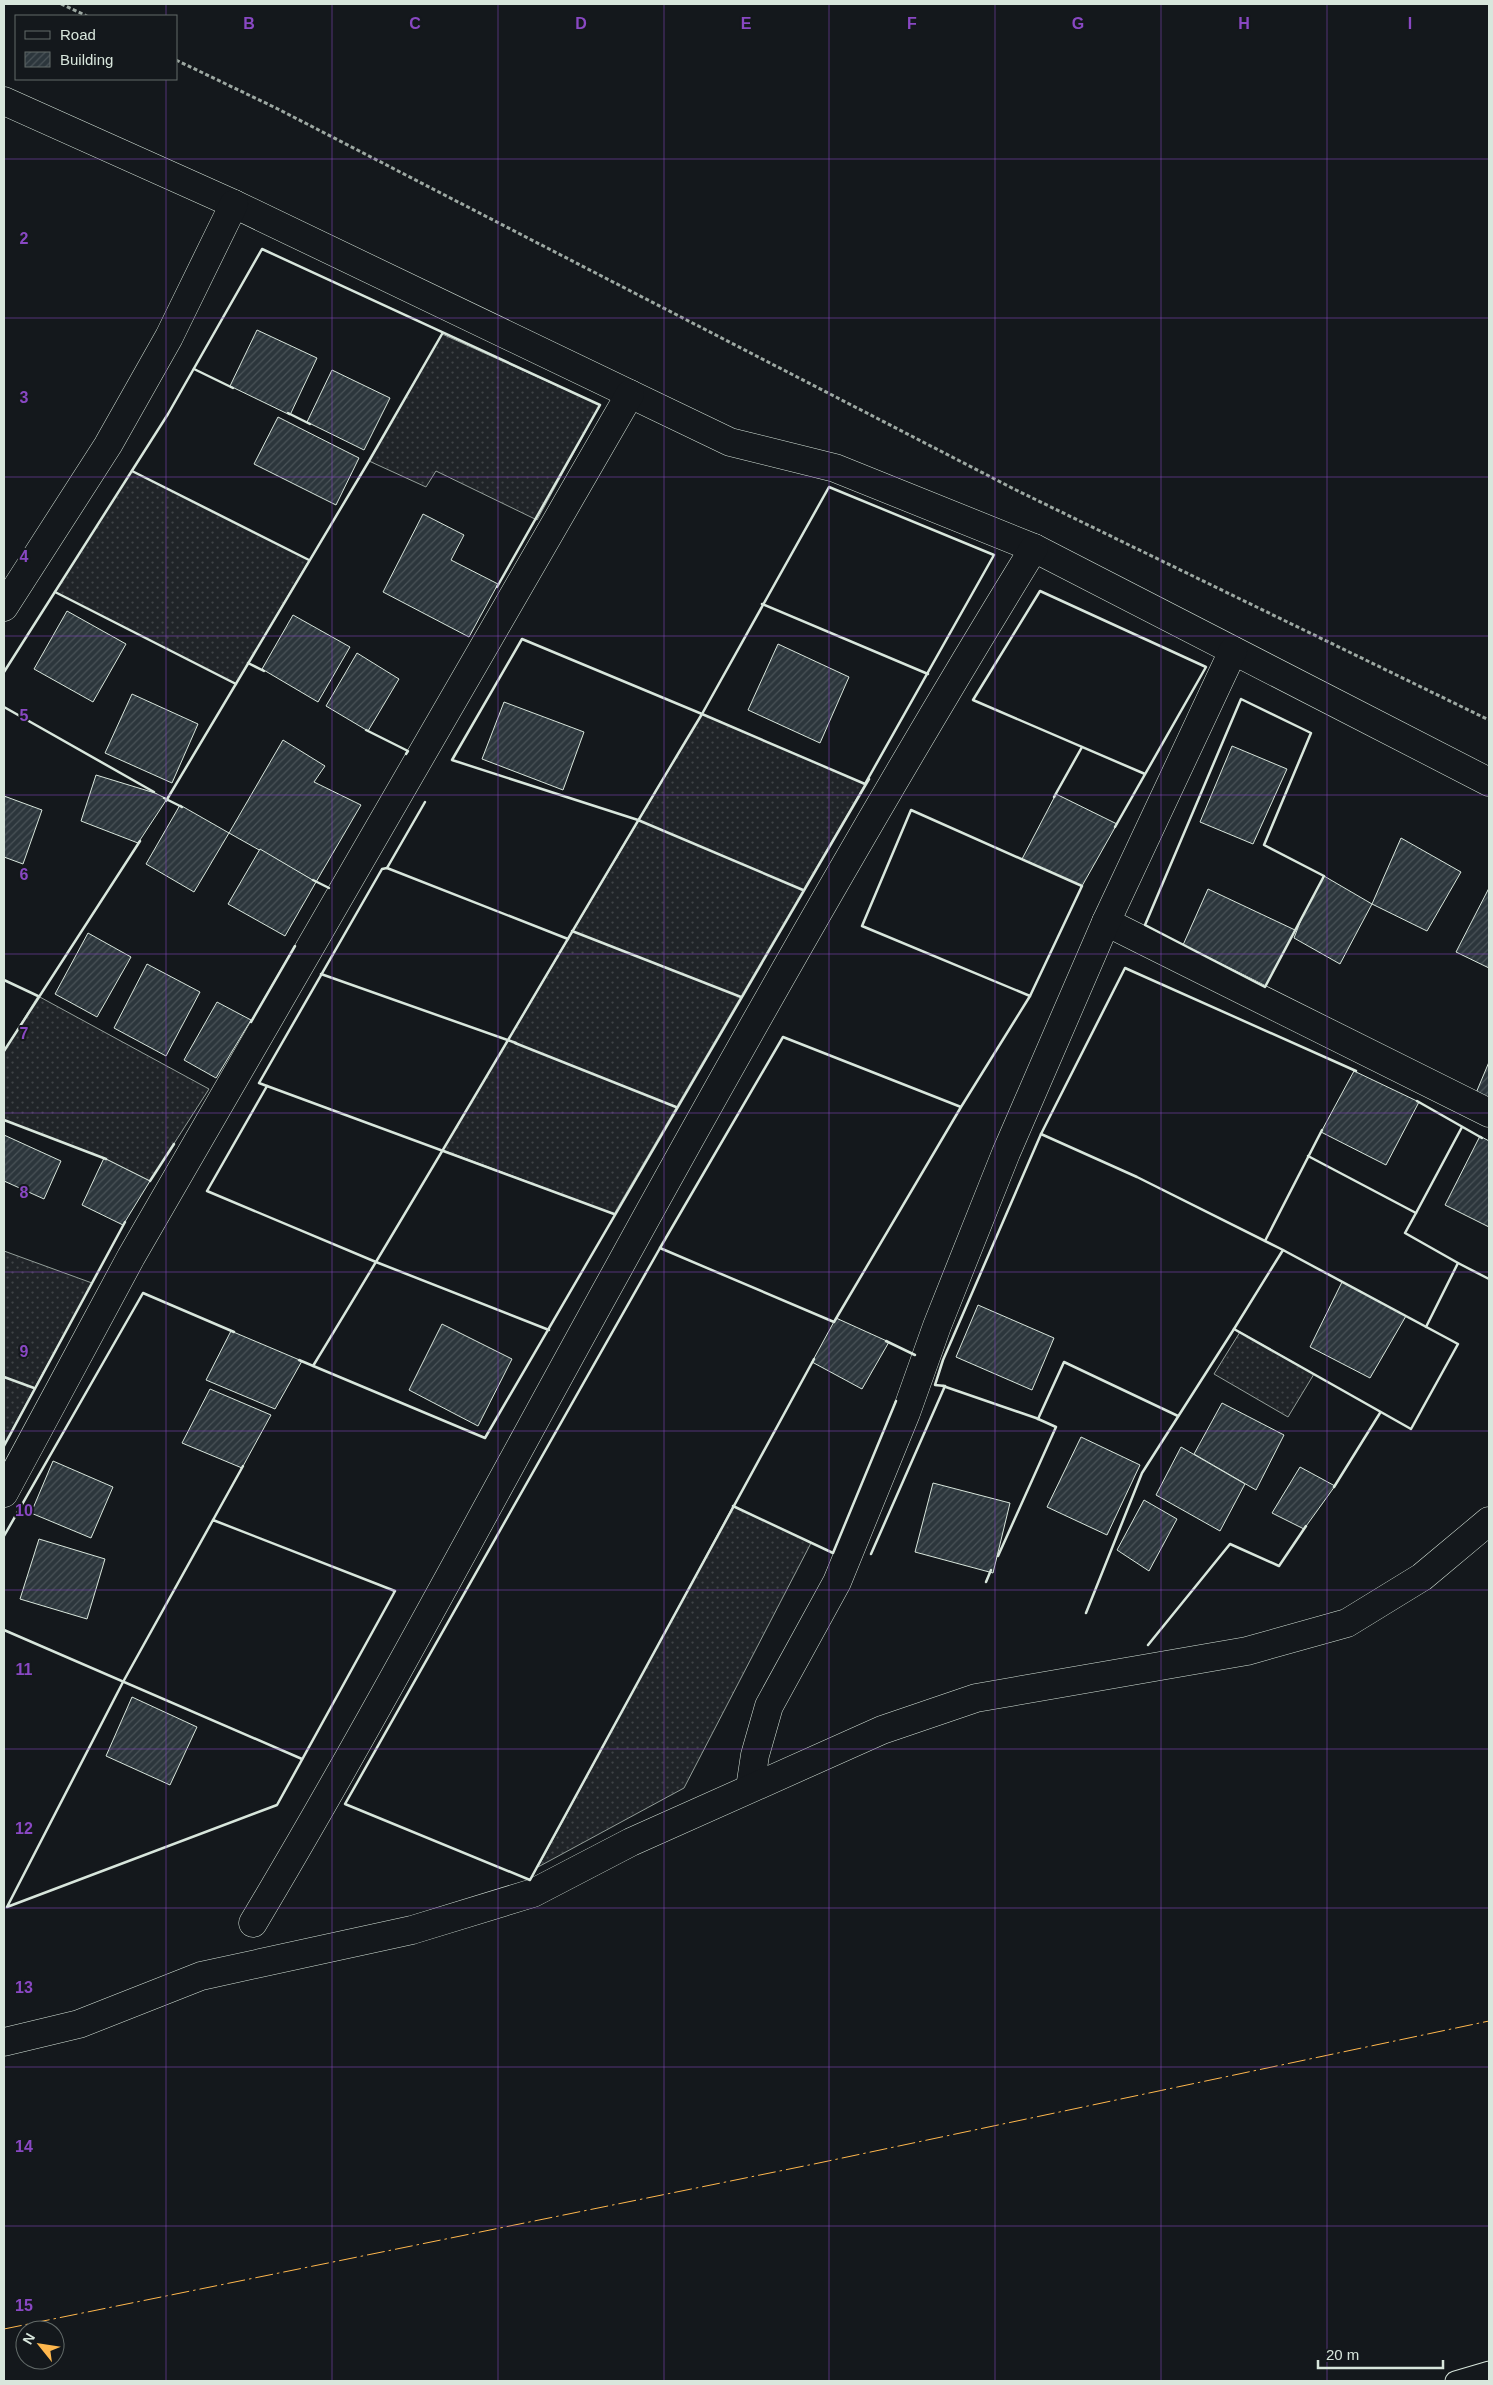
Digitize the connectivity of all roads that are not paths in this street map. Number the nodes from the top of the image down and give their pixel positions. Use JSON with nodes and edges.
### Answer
{"nodes":[{"id":1,"x":4,"y":101,"type":"edge"},
{"id":2,"x":234,"y":204,"type":"junction"},
{"id":3,"x":630,"y":394,"type":"junction"},
{"id":4,"x":1034,"y":548,"type":"junction"},
{"id":5,"x":4,"y":607,"type":"edge"},
{"id":6,"x":1234,"y":650,"type":"junction"},
{"id":7,"x":1489,"y":782,"type":"edge"},
{"id":8,"x":1106,"y":922,"type":"junction"},
{"id":9,"x":1489,"y":1112,"type":"edge"},
{"id":10,"x":4,"y":1493,"type":"edge"},
{"id":11,"x":1489,"y":1521,"type":"edge"},
{"id":12,"x":750,"y":1788,"type":"junction"},
{"id":13,"x":253,"y":1923,"type":"dead end"},
{"id":14,"x":4,"y":2042,"type":"edge"},
{"id":15,"x":1489,"y":2371,"type":"edge"},
{"id":16,"x":1455,"y":2381,"type":"edge"}],
"edges":[{"from":1,"to":2,"type":"street"},
{"from":2,"to":3,"type":"street"},
{"from":2,"to":5,"type":"street"},
{"from":3,"to":4,"type":"street"},
{"from":3,"to":10,"type":"street"},
{"from":4,"to":6,"type":"street"},
{"from":4,"to":13,"type":"street"},
{"from":6,"to":7,"type":"street"},
{"from":6,"to":8,"type":"street"},
{"from":8,"to":9,"type":"street"},
{"from":8,"to":12,"type":"street"},
{"from":11,"to":12,"type":"street"},
{"from":12,"to":14,"type":"street"},
{"from":15,"to":16,"type":"lane"}]}
